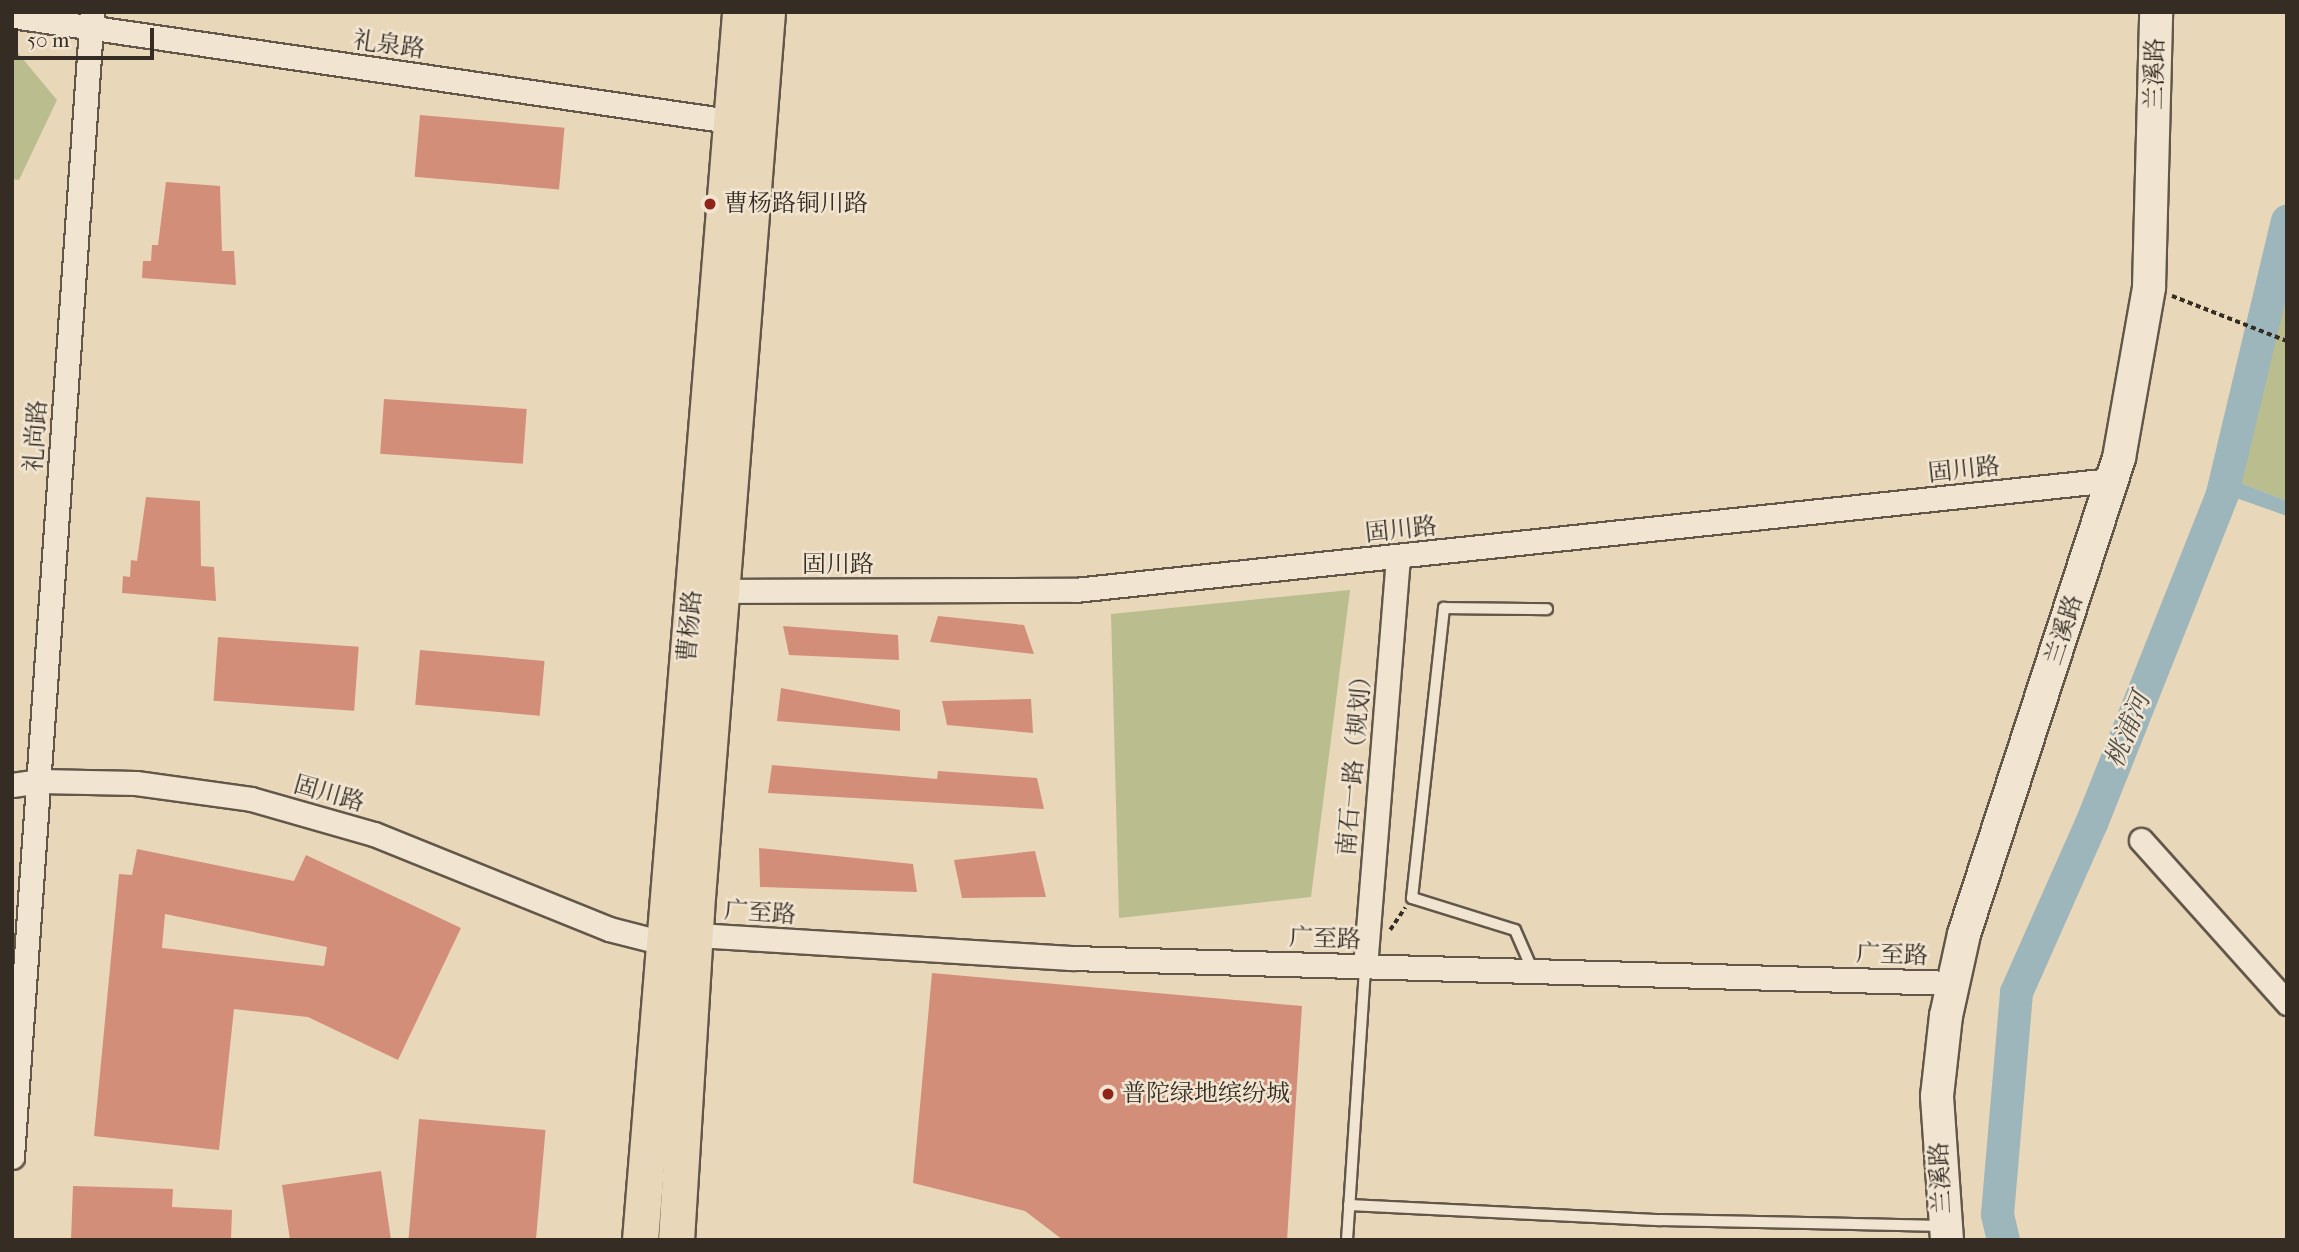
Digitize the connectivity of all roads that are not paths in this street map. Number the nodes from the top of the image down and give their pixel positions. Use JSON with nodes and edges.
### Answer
{"nodes":[{"id":1,"x":740,"y":12,"type":"edge"},
{"id":2,"x":767,"y":12,"type":"edge"},
{"id":3,"x":2156,"y":12,"type":"edge"},
{"id":4,"x":12,"y":16,"type":"edge"},
{"id":5,"x":92,"y":20,"type":"edge"},
{"id":6,"x":745,"y":123,"type":"junction"},
{"id":7,"x":2112,"y":480,"type":"junction"},
{"id":8,"x":1398,"y":556,"type":"junction"},
{"id":9,"x":706,"y":591,"type":"junction"},
{"id":10,"x":1547,"y":609,"type":"dead end"},
{"id":11,"x":38,"y":781,"type":"junction"},
{"id":12,"x":12,"y":785,"type":"edge"},
{"id":13,"x":2141,"y":840,"type":"dead end"},
{"id":14,"x":680,"y":939,"type":"junction"},
{"id":15,"x":1365,"y":967,"type":"junction"},
{"id":16,"x":1533,"y":971,"type":"junction"},
{"id":17,"x":1953,"y":983,"type":"junction"},
{"id":18,"x":2287,"y":1003,"type":"edge"},
{"id":19,"x":12,"y":1157,"type":"edge"},
{"id":20,"x":1349,"y":1205,"type":"junction"},
{"id":21,"x":1945,"y":1233,"type":"edge"},
{"id":22,"x":640,"y":1240,"type":"edge"},
{"id":23,"x":676,"y":1240,"type":"edge"},
{"id":24,"x":1347,"y":1240,"type":"edge"}],
"edges":[{"from":1,"to":6,"type":"main road","name":"曹杨路"},
{"from":2,"to":6,"type":"main road","name":"曹杨路"},
{"from":3,"to":7,"type":"street","name":"兰溪路"},
{"from":4,"to":5,"type":"street","name":"礼泉路"},
{"from":5,"to":6,"type":"street","name":"礼泉路"},
{"from":5,"to":11,"type":"street","name":"礼尚路"},
{"from":6,"to":9,"type":"main road","name":"曹杨路"},
{"from":7,"to":8,"type":"street","name":"固川路"},
{"from":7,"to":17,"type":"street","name":"兰溪路"},
{"from":8,"to":9,"type":"street","name":"固川路"},
{"from":8,"to":15,"type":"street","name":"南石一路（规划）"},
{"from":9,"to":14,"type":"main road","name":"曹杨路"},
{"from":10,"to":16,"type":"lane"},
{"from":11,"to":12,"type":"street","name":"固川路"},
{"from":11,"to":14,"type":"street","name":"固川路"},
{"from":11,"to":19,"type":"street","name":"礼尚路"},
{"from":13,"to":18,"type":"street"},
{"from":14,"to":15,"type":"street","name":"广至路"},
{"from":14,"to":22,"type":"main road","name":"曹杨路"},
{"from":14,"to":23,"type":"main road","name":"曹杨路"},
{"from":15,"to":16,"type":"street","name":"广至路"},
{"from":15,"to":20,"type":"lane"},
{"from":16,"to":17,"type":"street","name":"广至路"},
{"from":17,"to":21,"type":"street","name":"兰溪路"},
{"from":20,"to":21,"type":"lane"},
{"from":20,"to":24,"type":"lane"}]}
